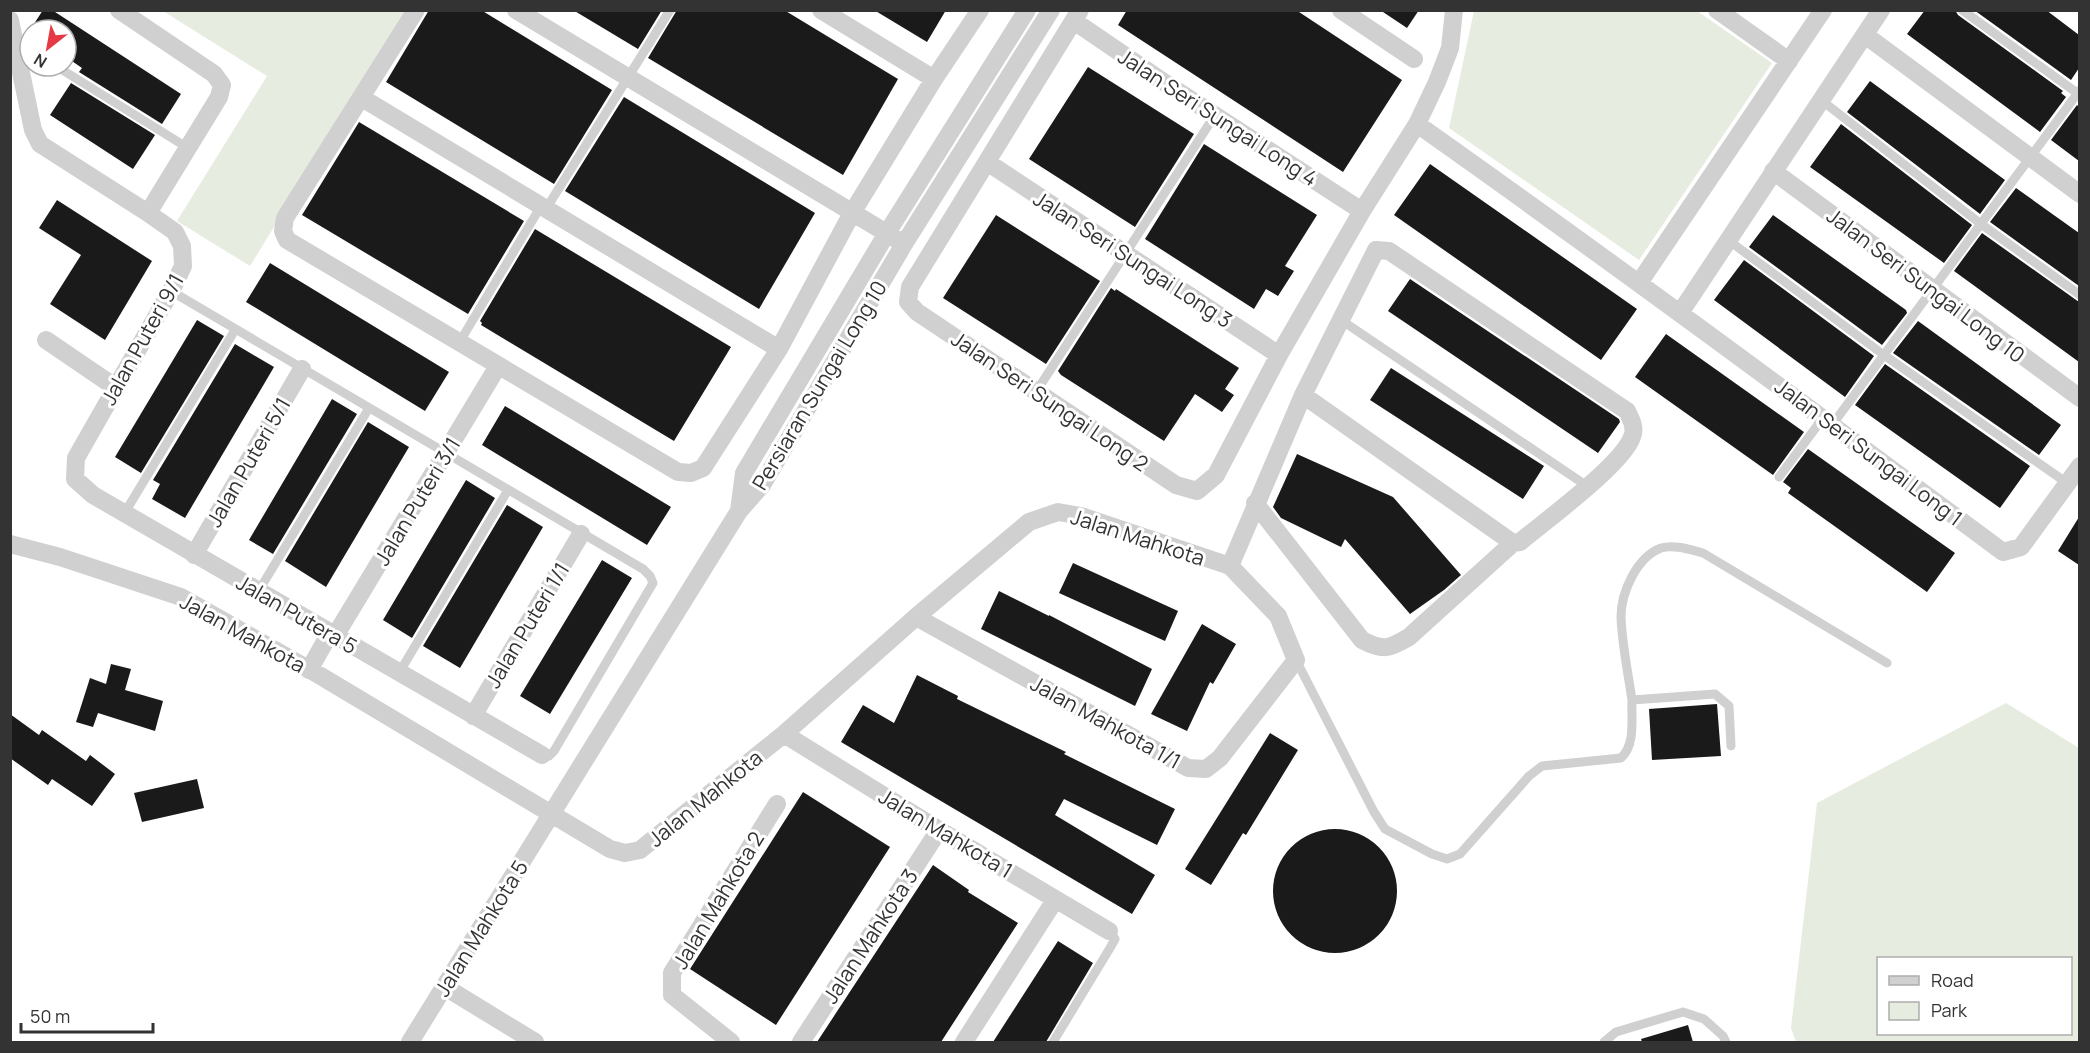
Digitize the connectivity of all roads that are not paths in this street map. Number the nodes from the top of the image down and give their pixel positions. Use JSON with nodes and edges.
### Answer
{"nodes":[{"id":1,"x":119,"y":10,"type":"edge"},
{"id":2,"x":416,"y":10,"type":"edge"},
{"id":3,"x":516,"y":10,"type":"edge"},
{"id":4,"x":670,"y":10,"type":"edge"},
{"id":5,"x":821,"y":10,"type":"edge"},
{"id":6,"x":980,"y":10,"type":"edge"},
{"id":7,"x":1027,"y":10,"type":"edge"},
{"id":8,"x":1051,"y":10,"type":"edge"},
{"id":9,"x":1341,"y":10,"type":"edge"},
{"id":10,"x":1454,"y":10,"type":"edge"},
{"id":11,"x":1717,"y":10,"type":"edge"},
{"id":12,"x":1823,"y":10,"type":"edge"},
{"id":13,"x":1881,"y":10,"type":"edge"},
{"id":14,"x":1962,"y":10,"type":"edge"},
{"id":15,"x":1077,"y":16,"type":"edge"},
{"id":16,"x":10,"y":20,"type":"edge"},
{"id":17,"x":1865,"y":35,"type":"junction"},
{"id":18,"x":18,"y":37,"type":"edge"},
{"id":19,"x":1414,"y":59,"type":"dead end"},
{"id":20,"x":1789,"y":61,"type":"junction"},
{"id":21,"x":628,"y":77,"type":"junction"},
{"id":22,"x":26,"y":78,"type":"edge"},
{"id":23,"x":75,"y":78,"type":"edge"},
{"id":24,"x":934,"y":79,"type":"junction"},
{"id":25,"x":2079,"y":93,"type":"edge"},
{"id":26,"x":362,"y":98,"type":"junction"},
{"id":27,"x":1821,"y":100,"type":"junction"},
{"id":28,"x":1215,"y":115,"type":"junction"},
{"id":29,"x":1417,"y":124,"type":"junction"},
{"id":30,"x":188,"y":148,"type":"junction"},
{"id":31,"x":2030,"y":158,"type":"junction"},
{"id":32,"x":987,"y":162,"type":"junction"},
{"id":33,"x":1773,"y":171,"type":"junction"},
{"id":34,"x":2079,"y":194,"type":"edge"},
{"id":35,"x":544,"y":207,"type":"junction"},
{"id":36,"x":1362,"y":211,"type":"junction"},
{"id":37,"x":148,"y":213,"type":"junction"},
{"id":38,"x":852,"y":213,"type":"junction"},
{"id":39,"x":1981,"y":224,"type":"junction"},
{"id":40,"x":887,"y":233,"type":"junction"},
{"id":41,"x":1728,"y":240,"type":"junction"},
{"id":42,"x":904,"y":244,"type":"junction"},
{"id":43,"x":1126,"y":254,"type":"junction"},
{"id":44,"x":1639,"y":283,"type":"junction"},
{"id":45,"x":1933,"y":289,"type":"junction"},
{"id":46,"x":171,"y":291,"type":"junction"},
{"id":47,"x":2079,"y":295,"type":"edge"},
{"id":48,"x":1680,"y":313,"type":"junction"},
{"id":49,"x":1341,"y":320,"type":"junction"},
{"id":50,"x":236,"y":330,"type":"junction"},
{"id":51,"x":46,"y":340,"type":"dead end"},
{"id":52,"x":459,"y":343,"type":"junction"},
{"id":53,"x":779,"y":349,"type":"junction"},
{"id":54,"x":1279,"y":355,"type":"junction"},
{"id":55,"x":1884,"y":356,"type":"junction"},
{"id":56,"x":498,"y":366,"type":"junction"},
{"id":57,"x":302,"y":369,"type":"junction"},
{"id":58,"x":116,"y":387,"type":"junction"},
{"id":59,"x":1036,"y":392,"type":"junction"},
{"id":60,"x":1303,"y":395,"type":"junction"},
{"id":61,"x":2079,"y":398,"type":"edge"},
{"id":62,"x":369,"y":408,"type":"junction"},
{"id":63,"x":1828,"y":421,"type":"junction"},
{"id":64,"x":446,"y":454,"type":"junction"},
{"id":65,"x":76,"y":458,"type":"joint"},
{"id":66,"x":2079,"y":466,"type":"edge"},
{"id":67,"x":1779,"y":477,"type":"dead end"},
{"id":68,"x":2067,"y":483,"type":"junction"},
{"id":69,"x":1587,"y":486,"type":"junction"},
{"id":70,"x":507,"y":490,"type":"junction"},
{"id":71,"x":1256,"y":503,"type":"junction"},
{"id":72,"x":739,"y":511,"type":"junction"},
{"id":73,"x":124,"y":514,"type":"junction"},
{"id":74,"x":581,"y":534,"type":"junction"},
{"id":75,"x":1513,"y":543,"type":"junction"},
{"id":76,"x":10,"y":544,"type":"edge"},
{"id":77,"x":194,"y":555,"type":"junction"},
{"id":78,"x":1230,"y":567,"type":"junction"},
{"id":79,"x":258,"y":592,"type":"junction"},
{"id":80,"x":916,"y":617,"type":"junction"},
{"id":81,"x":334,"y":636,"type":"junction"},
{"id":82,"x":1296,"y":660,"type":"junction"},
{"id":83,"x":1887,"y":663,"type":"dead end"},
{"id":84,"x":314,"y":673,"type":"junction"},
{"id":85,"x":399,"y":673,"type":"junction"},
{"id":86,"x":1632,"y":700,"type":"junction"},
{"id":87,"x":473,"y":716,"type":"junction"},
{"id":88,"x":784,"y":734,"type":"junction"},
{"id":89,"x":1731,"y":746,"type":"dead end"},
{"id":90,"x":542,"y":755,"type":"joint"},
{"id":91,"x":777,"y":804,"type":"dead end"},
{"id":92,"x":552,"y":813,"type":"junction"},
{"id":93,"x":939,"y":830,"type":"junction"},
{"id":94,"x":1055,"y":900,"type":"junction"},
{"id":95,"x":1109,"y":931,"type":"joint"},
{"id":96,"x":445,"y":987,"type":"junction"},
{"id":97,"x":411,"y":1042,"type":"edge"},
{"id":98,"x":535,"y":1042,"type":"edge"},
{"id":99,"x":731,"y":1042,"type":"edge"},
{"id":100,"x":801,"y":1042,"type":"edge"},
{"id":101,"x":964,"y":1042,"type":"edge"},
{"id":102,"x":1053,"y":1042,"type":"edge"},
{"id":103,"x":1604,"y":1042,"type":"edge"},
{"id":104,"x":1726,"y":1042,"type":"edge"}],
"edges":[{"from":1,"to":30,"type":"street"},
{"from":2,"to":26,"type":"street"},
{"from":3,"to":21,"type":"street"},
{"from":4,"to":21,"type":"lane"},
{"from":5,"to":24,"type":"street"},
{"from":6,"to":24,"type":"street"},
{"from":7,"to":40,"type":"street","name":"Persiaran Sungai Long 10"},
{"from":8,"to":42,"type":"street","name":"Persiaran Sungai Long 10"},
{"from":9,"to":19,"type":"street"},
{"from":10,"to":29,"type":"street"},
{"from":11,"to":20,"type":"street"},
{"from":12,"to":20,"type":"street"},
{"from":13,"to":17,"type":"street"},
{"from":14,"to":25,"type":"lane"},
{"from":15,"to":28,"type":"street","name":"Jalan Seri Sungai Long 4"},
{"from":15,"to":32,"type":"street"},
{"from":16,"to":18,"type":"street"},
{"from":17,"to":27,"type":"street"},
{"from":17,"to":31,"type":"street"},
{"from":20,"to":44,"type":"street"},
{"from":21,"to":35,"type":"lane"},
{"from":21,"to":38,"type":"street"},
{"from":22,"to":37,"type":"street","name":"Jalan Puteri 9/1"},
{"from":23,"to":30,"type":"lane"},
{"from":24,"to":38,"type":"street"},
{"from":25,"to":31,"type":"lane"},
{"from":26,"to":35,"type":"street"},
{"from":26,"to":52,"type":"street"},
{"from":27,"to":33,"type":"street"},
{"from":27,"to":39,"type":"lane"},
{"from":28,"to":36,"type":"street","name":"Jalan Seri Sungai Long 4"},
{"from":28,"to":43,"type":"lane"},
{"from":29,"to":36,"type":"street"},
{"from":29,"to":44,"type":"street","name":"Jalan Seri Sungai Long 1"},
{"from":30,"to":37,"type":"street"},
{"from":31,"to":34,"type":"street"},
{"from":31,"to":39,"type":"lane"},
{"from":32,"to":43,"type":"street","name":"Jalan Seri Sungai Long 3"},
{"from":32,"to":59,"type":"street","name":"Jalan Seri Sungai Long 2"},
{"from":33,"to":41,"type":"street"},
{"from":33,"to":45,"type":"street","name":"Jalan Seri Sungai Long 10"},
{"from":35,"to":52,"type":"lane"},
{"from":35,"to":53,"type":"street"},
{"from":36,"to":54,"type":"street"},
{"from":37,"to":46,"type":"street","name":"Jalan Puteri 9/1"},
{"from":38,"to":40,"type":"street"},
{"from":38,"to":53,"type":"street"},
{"from":39,"to":45,"type":"lane"},
{"from":39,"to":47,"type":"lane"},
{"from":40,"to":42,"type":"street"},
{"from":40,"to":72,"type":"street","name":"Persiaran Sungai Long 10"},
{"from":41,"to":48,"type":"street"},
{"from":41,"to":55,"type":"lane"},
{"from":42,"to":72,"type":"street","name":"Persiaran Sungai Long 10"},
{"from":43,"to":54,"type":"street","name":"Jalan Seri Sungai Long 3"},
{"from":43,"to":59,"type":"lane"},
{"from":44,"to":48,"type":"street","name":"Jalan Seri Sungai Long 1"},
{"from":45,"to":55,"type":"lane"},
{"from":45,"to":61,"type":"street","name":"Jalan Seri Sungai Long 10"},
{"from":46,"to":50,"type":"lane"},
{"from":46,"to":58,"type":"street","name":"Jalan Puteri 9/1"},
{"from":48,"to":63,"type":"street","name":"Jalan Seri Sungai Long 1"},
{"from":49,"to":60,"type":"street"},
{"from":49,"to":69,"type":"lane"},
{"from":49,"to":69,"type":"street"},
{"from":50,"to":57,"type":"lane"},
{"from":50,"to":73,"type":"lane"},
{"from":51,"to":58,"type":"street"},
{"from":52,"to":56,"type":"street"},
{"from":53,"to":56,"type":"street"},
{"from":54,"to":59,"type":"street","name":"Jalan Seri Sungai Long 2"},
{"from":55,"to":63,"type":"lane"},
{"from":55,"to":68,"type":"lane"},
{"from":56,"to":64,"type":"street","name":"Jalan Puteri 3/1"},
{"from":57,"to":62,"type":"lane"},
{"from":57,"to":77,"type":"street","name":"Jalan Puteri 5/1"},
{"from":58,"to":65,"type":"street","name":"Jalan Puteri 9/1"},
{"from":60,"to":71,"type":"street"},
{"from":60,"to":75,"type":"street"},
{"from":62,"to":64,"type":"lane"},
{"from":62,"to":79,"type":"lane"},
{"from":63,"to":67,"type":"lane"},
{"from":63,"to":68,"type":"street","name":"Jalan Seri Sungai Long 1"},
{"from":64,"to":70,"type":"lane"},
{"from":64,"to":81,"type":"street","name":"Jalan Puteri 3/1"},
{"from":65,"to":73,"type":"street","name":"Jalan Putera 5"},
{"from":66,"to":68,"type":"street","name":"Jalan Seri Sungai Long 1"},
{"from":69,"to":75,"type":"street"},
{"from":70,"to":74,"type":"lane"},
{"from":70,"to":85,"type":"lane"},
{"from":71,"to":75,"type":"street"},
{"from":71,"to":78,"type":"street"},
{"from":72,"to":92,"type":"street","name":"Jalan Mahkota 5"},
{"from":73,"to":77,"type":"street","name":"Jalan Putera 5"},
{"from":74,"to":87,"type":"street","name":"Jalan Puteri 1/1"},
{"from":74,"to":90,"type":"lane"},
{"from":76,"to":84,"type":"street","name":"Jalan Mahkota"},
{"from":77,"to":79,"type":"street","name":"Jalan Putera 5"},
{"from":78,"to":80,"type":"street","name":"Jalan Mahkota"},
{"from":78,"to":82,"type":"street","name":"Jalan Mahkota"},
{"from":79,"to":81,"type":"street","name":"Jalan Putera 5"},
{"from":80,"to":82,"type":"street","name":"Jalan Mahkota 1/1"},
{"from":80,"to":88,"type":"street","name":"Jalan Mahkota"},
{"from":81,"to":84,"type":"street","name":"Jalan Puteri 3/1"},
{"from":81,"to":85,"type":"street","name":"Jalan Putera 5"},
{"from":82,"to":86,"type":"lane"},
{"from":83,"to":86,"type":"lane"},
{"from":84,"to":92,"type":"street","name":"Jalan Mahkota"},
{"from":85,"to":87,"type":"street","name":"Jalan Putera 5"},
{"from":86,"to":89,"type":"lane"},
{"from":87,"to":90,"type":"street","name":"Jalan Putera 5"},
{"from":88,"to":92,"type":"street","name":"Jalan Mahkota"},
{"from":88,"to":93,"type":"street","name":"Jalan Mahkota 1"},
{"from":91,"to":99,"type":"street","name":"Jalan Mahkota 2"},
{"from":92,"to":96,"type":"street","name":"Jalan Mahkota 5"},
{"from":93,"to":94,"type":"street","name":"Jalan Mahkota 1"},
{"from":93,"to":100,"type":"street","name":"Jalan Mahkota 3"},
{"from":94,"to":95,"type":"street","name":"Jalan Mahkota 1"},
{"from":94,"to":101,"type":"street"},
{"from":95,"to":102,"type":"lane"},
{"from":96,"to":97,"type":"street","name":"Jalan Mahkota 5"},
{"from":96,"to":98,"type":"street"},
{"from":103,"to":104,"type":"lane"}]}
